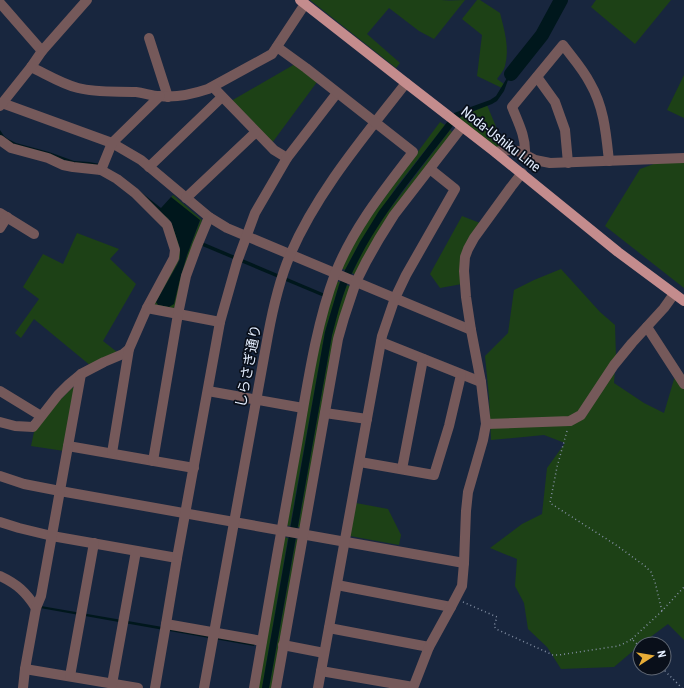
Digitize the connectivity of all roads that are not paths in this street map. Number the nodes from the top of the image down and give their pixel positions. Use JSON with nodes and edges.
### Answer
{"nodes":[{"id":1,"x":87,"y":0,"type":"edge"},
{"id":2,"x":302,"y":2,"type":"edge"},
{"id":3,"x":0,"y":3,"type":"edge"},
{"id":4,"x":149,"y":38,"type":"dead end"},
{"id":5,"x":277,"y":47,"type":"junction"},
{"id":6,"x":42,"y":51,"type":"junction"},
{"id":7,"x":31,"y":67,"type":"junction"},
{"id":8,"x":537,"y":77,"type":"junction"},
{"id":9,"x":406,"y":83,"type":"junction"},
{"id":10,"x":213,"y":87,"type":"junction"},
{"id":11,"x":337,"y":93,"type":"junction"},
{"id":12,"x":164,"y":97,"type":"junction"},
{"id":13,"x":222,"y":97,"type":"junction"},
{"id":14,"x":1,"y":105,"type":"edge"},
{"id":15,"x":456,"y":122,"type":"junction"},
{"id":16,"x":375,"y":123,"type":"junction"},
{"id":17,"x":256,"y":132,"type":"junction"},
{"id":18,"x":0,"y":140,"type":"edge"},
{"id":19,"x":112,"y":143,"type":"junction"},
{"id":20,"x":496,"y":152,"type":"junction"},
{"id":21,"x":524,"y":154,"type":"junction"},
{"id":22,"x":287,"y":158,"type":"junction"},
{"id":23,"x":684,"y":158,"type":"edge"},
{"id":24,"x":609,"y":161,"type":"junction"},
{"id":25,"x":568,"y":163,"type":"junction"},
{"id":26,"x":149,"y":167,"type":"junction"},
{"id":27,"x":430,"y":169,"type":"junction"},
{"id":28,"x":101,"y":170,"type":"junction"},
{"id":29,"x":522,"y":173,"type":"junction"},
{"id":30,"x":186,"y":198,"type":"junction"},
{"id":31,"x":3,"y":215,"type":"edge"},
{"id":32,"x":209,"y":217,"type":"junction"},
{"id":33,"x":0,"y":228,"type":"edge"},
{"id":34,"x":34,"y":234,"type":"dead end"},
{"id":35,"x":246,"y":237,"type":"junction"},
{"id":36,"x":290,"y":255,"type":"junction"},
{"id":37,"x":337,"y":274,"type":"junction"},
{"id":38,"x":355,"y":281,"type":"junction"},
{"id":39,"x":674,"y":294,"type":"junction"},
{"id":40,"x":395,"y":298,"type":"junction"},
{"id":41,"x":684,"y":301,"type":"edge"},
{"id":42,"x":147,"y":308,"type":"junction"},
{"id":43,"x":178,"y":314,"type":"junction"},
{"id":44,"x":220,"y":322,"type":"junction"},
{"id":45,"x":647,"y":327,"type":"junction"},
{"id":46,"x":471,"y":330,"type":"junction"},
{"id":47,"x":381,"y":342,"type":"junction"},
{"id":48,"x":129,"y":348,"type":"junction"},
{"id":49,"x":423,"y":359,"type":"junction"},
{"id":50,"x":81,"y":374,"type":"junction"},
{"id":51,"x":461,"y":375,"type":"junction"},
{"id":52,"x":481,"y":382,"type":"junction"},
{"id":53,"x":684,"y":384,"type":"edge"},
{"id":54,"x":0,"y":391,"type":"edge"},
{"id":55,"x":208,"y":392,"type":"junction"},
{"id":56,"x":256,"y":400,"type":"junction"},
{"id":57,"x":303,"y":408,"type":"junction"},
{"id":58,"x":325,"y":413,"type":"junction"},
{"id":59,"x":41,"y":416,"type":"junction"},
{"id":60,"x":367,"y":420,"type":"junction"},
{"id":61,"x":0,"y":422,"type":"edge"},
{"id":62,"x":486,"y":424,"type":"junction"},
{"id":63,"x":68,"y":446,"type":"junction"},
{"id":64,"x":112,"y":453,"type":"junction"},
{"id":65,"x":153,"y":461,"type":"junction"},
{"id":66,"x":360,"y":462,"type":"junction"},
{"id":67,"x":194,"y":468,"type":"junction"},
{"id":68,"x":402,"y":469,"type":"junction"},
{"id":69,"x":0,"y":476,"type":"edge"},
{"id":70,"x":60,"y":491,"type":"junction"},
{"id":71,"x":186,"y":513,"type":"junction"},
{"id":72,"x":0,"y":522,"type":"edge"},
{"id":73,"x":234,"y":522,"type":"junction"},
{"id":74,"x":282,"y":531,"type":"junction"},
{"id":75,"x":304,"y":534,"type":"junction"},
{"id":76,"x":52,"y":536,"type":"junction"},
{"id":77,"x":345,"y":542,"type":"junction"},
{"id":78,"x":94,"y":544,"type":"junction"},
{"id":79,"x":136,"y":551,"type":"junction"},
{"id":80,"x":177,"y":558,"type":"junction"},
{"id":81,"x":464,"y":563,"type":"junction"},
{"id":82,"x":0,"y":576,"type":"edge"},
{"id":83,"x":337,"y":585,"type":"junction"},
{"id":84,"x":453,"y":603,"type":"junction"},
{"id":85,"x":36,"y":608,"type":"junction"},
{"id":86,"x":166,"y":624,"type":"junction"},
{"id":87,"x":329,"y":628,"type":"junction"},
{"id":88,"x":214,"y":633,"type":"junction"},
{"id":89,"x":262,"y":641,"type":"junction"},
{"id":90,"x":283,"y":645,"type":"junction"},
{"id":91,"x":429,"y":647,"type":"junction"},
{"id":92,"x":324,"y":653,"type":"junction"},
{"id":93,"x":25,"y":669,"type":"junction"},
{"id":94,"x":321,"y":672,"type":"junction"},
{"id":95,"x":70,"y":676,"type":"junction"},
{"id":96,"x":360,"y":683,"type":"edge"},
{"id":97,"x":112,"y":684,"type":"junction"},
{"id":98,"x":413,"y":687,"type":"edge"},
{"id":99,"x":24,"y":688,"type":"edge"},
{"id":100,"x":138,"y":688,"type":"edge"},
{"id":101,"x":155,"y":688,"type":"edge"},
{"id":102,"x":204,"y":688,"type":"edge"},
{"id":103,"x":254,"y":688,"type":"edge"},
{"id":104,"x":276,"y":688,"type":"edge"},
{"id":105,"x":318,"y":688,"type":"edge"}],
"edges":[{"from":1,"to":6,"type":"street"},
{"from":2,"to":5,"type":"street"},
{"from":2,"to":9,"type":"main road","name":"Noda-Ushiku Line"},
{"from":3,"to":6,"type":"street"},
{"from":4,"to":12,"type":"street"},
{"from":5,"to":10,"type":"street"},
{"from":5,"to":11,"type":"street"},
{"from":6,"to":7,"type":"street"},
{"from":7,"to":12,"type":"street"},
{"from":7,"to":14,"type":"street"},
{"from":8,"to":21,"type":"street"},
{"from":8,"to":24,"type":"street"},
{"from":8,"to":25,"type":"street"},
{"from":9,"to":15,"type":"main road","name":"Noda-Ushiku Line"},
{"from":9,"to":16,"type":"street","name":"しらさぎ通り"},
{"from":10,"to":12,"type":"street"},
{"from":10,"to":13,"type":"street"},
{"from":11,"to":16,"type":"street"},
{"from":11,"to":22,"type":"street"},
{"from":12,"to":19,"type":"street"},
{"from":13,"to":17,"type":"street"},
{"from":13,"to":26,"type":"street"},
{"from":14,"to":19,"type":"street"},
{"from":15,"to":20,"type":"main road","name":"Noda-Ushiku Line"},
{"from":15,"to":27,"type":"street"},
{"from":16,"to":36,"type":"street","name":"しらさぎ通り"},
{"from":16,"to":37,"type":"street"},
{"from":17,"to":22,"type":"street"},
{"from":17,"to":30,"type":"street"},
{"from":18,"to":28,"type":"street"},
{"from":19,"to":26,"type":"street"},
{"from":19,"to":28,"type":"street"},
{"from":20,"to":21,"type":"street"},
{"from":20,"to":29,"type":"main road","name":"Noda-Ushiku Line"},
{"from":21,"to":25,"type":"street"},
{"from":22,"to":35,"type":"street"},
{"from":23,"to":24,"type":"street"},
{"from":24,"to":25,"type":"street"},
{"from":26,"to":30,"type":"street"},
{"from":27,"to":38,"type":"street"},
{"from":27,"to":40,"type":"street"},
{"from":28,"to":42,"type":"street"},
{"from":29,"to":39,"type":"main road","name":"Noda-Ushiku Line"},
{"from":29,"to":46,"type":"street"},
{"from":30,"to":32,"type":"street"},
{"from":31,"to":33,"type":"street"},
{"from":31,"to":34,"type":"street"},
{"from":32,"to":35,"type":"street"},
{"from":32,"to":43,"type":"street"},
{"from":35,"to":36,"type":"street"},
{"from":35,"to":44,"type":"street"},
{"from":36,"to":37,"type":"street"},
{"from":36,"to":56,"type":"street","name":"しらさぎ通り"},
{"from":37,"to":38,"type":"street"},
{"from":37,"to":57,"type":"street"},
{"from":38,"to":40,"type":"street"},
{"from":38,"to":58,"type":"street"},
{"from":39,"to":41,"type":"main road","name":"Noda-Ushiku Line"},
{"from":39,"to":45,"type":"street"},
{"from":40,"to":46,"type":"street"},
{"from":40,"to":47,"type":"street"},
{"from":42,"to":43,"type":"street"},
{"from":42,"to":48,"type":"street"},
{"from":43,"to":44,"type":"street"},
{"from":43,"to":65,"type":"street"},
{"from":44,"to":55,"type":"street"},
{"from":45,"to":53,"type":"street"},
{"from":45,"to":62,"type":"street"},
{"from":46,"to":52,"type":"street"},
{"from":47,"to":49,"type":"street"},
{"from":47,"to":60,"type":"street"},
{"from":48,"to":50,"type":"street"},
{"from":48,"to":64,"type":"street"},
{"from":49,"to":51,"type":"street"},
{"from":49,"to":68,"type":"street"},
{"from":50,"to":59,"type":"street"},
{"from":50,"to":63,"type":"street"},
{"from":51,"to":52,"type":"street"},
{"from":51,"to":68,"type":"street"},
{"from":52,"to":62,"type":"street"},
{"from":54,"to":59,"type":"street"},
{"from":55,"to":56,"type":"street"},
{"from":55,"to":67,"type":"street"},
{"from":56,"to":57,"type":"street"},
{"from":56,"to":73,"type":"street","name":"しらさぎ通り"},
{"from":57,"to":74,"type":"street"},
{"from":58,"to":60,"type":"street"},
{"from":58,"to":75,"type":"street"},
{"from":59,"to":61,"type":"street"},
{"from":60,"to":66,"type":"street"},
{"from":62,"to":81,"type":"street"},
{"from":63,"to":64,"type":"street"},
{"from":63,"to":70,"type":"street"},
{"from":64,"to":65,"type":"street"},
{"from":65,"to":67,"type":"street"},
{"from":66,"to":68,"type":"street"},
{"from":66,"to":77,"type":"street"},
{"from":67,"to":71,"type":"street"},
{"from":69,"to":70,"type":"street"},
{"from":70,"to":71,"type":"street"},
{"from":70,"to":76,"type":"street"},
{"from":71,"to":73,"type":"street"},
{"from":71,"to":80,"type":"street"},
{"from":72,"to":76,"type":"street"},
{"from":73,"to":74,"type":"street"},
{"from":73,"to":88,"type":"street","name":"しらさぎ通り"},
{"from":74,"to":75,"type":"street"},
{"from":74,"to":89,"type":"street"},
{"from":75,"to":77,"type":"street"},
{"from":75,"to":90,"type":"street"},
{"from":76,"to":78,"type":"street"},
{"from":76,"to":85,"type":"street"},
{"from":77,"to":81,"type":"street"},
{"from":77,"to":83,"type":"street"},
{"from":78,"to":79,"type":"street"},
{"from":78,"to":95,"type":"street"},
{"from":79,"to":80,"type":"street"},
{"from":79,"to":97,"type":"street"},
{"from":80,"to":86,"type":"street"},
{"from":81,"to":84,"type":"street"},
{"from":82,"to":85,"type":"street"},
{"from":83,"to":84,"type":"street"},
{"from":83,"to":87,"type":"street"},
{"from":84,"to":91,"type":"street"},
{"from":85,"to":93,"type":"street"},
{"from":86,"to":88,"type":"street"},
{"from":86,"to":101,"type":"street"},
{"from":87,"to":91,"type":"street"},
{"from":87,"to":92,"type":"street"},
{"from":88,"to":89,"type":"street"},
{"from":88,"to":102,"type":"street","name":"しらさぎ通り"},
{"from":89,"to":103,"type":"street"},
{"from":90,"to":92,"type":"street"},
{"from":90,"to":104,"type":"street"},
{"from":91,"to":98,"type":"street"},
{"from":92,"to":94,"type":"street"},
{"from":93,"to":95,"type":"street"},
{"from":93,"to":99,"type":"street"},
{"from":94,"to":96,"type":"street"},
{"from":94,"to":105,"type":"street"},
{"from":95,"to":97,"type":"street"},
{"from":96,"to":98,"type":"street"},
{"from":97,"to":100,"type":"street"}]}
